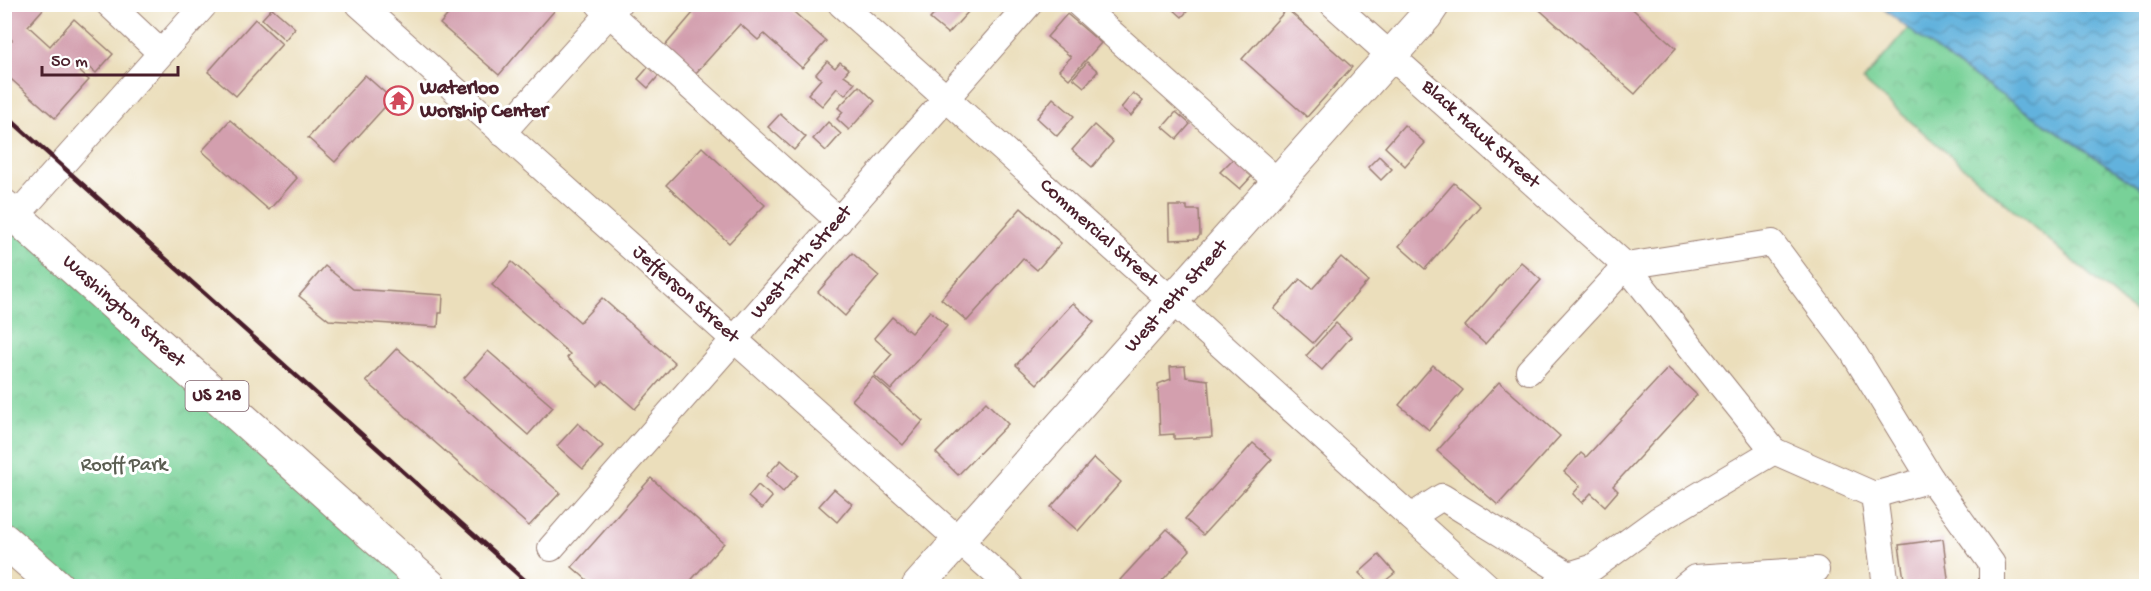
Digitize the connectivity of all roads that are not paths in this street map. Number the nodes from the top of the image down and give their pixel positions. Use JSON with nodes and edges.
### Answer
{"nodes":[{"id":1,"x":109,"y":4,"type":"edge"},
{"id":2,"x":205,"y":4,"type":"edge"},
{"id":3,"x":359,"y":4,"type":"edge"},
{"id":4,"x":841,"y":4,"type":"edge"},
{"id":5,"x":1029,"y":4,"type":"edge"},
{"id":6,"x":1079,"y":4,"type":"edge"},
{"id":7,"x":1333,"y":4,"type":"edge"},
{"id":8,"x":1434,"y":4,"type":"edge"},
{"id":9,"x":609,"y":8,"type":"edge"},
{"id":10,"x":161,"y":53,"type":"junction"},
{"id":11,"x":1391,"y":56,"type":"junction"},
{"id":12,"x":946,"y":99,"type":"junction"},
{"id":13,"x":502,"y":133,"type":"junction"},
{"id":14,"x":1279,"y":183,"type":"junction"},
{"id":15,"x":10,"y":211,"type":"edge"},
{"id":16,"x":839,"y":221,"type":"junction"},
{"id":17,"x":1626,"y":266,"type":"junction"},
{"id":18,"x":1173,"y":302,"type":"junction"},
{"id":19,"x":734,"y":340,"type":"junction"},
{"id":20,"x":1529,"y":371,"type":"dead end"},
{"id":21,"x":1774,"y":451,"type":"junction"},
{"id":22,"x":1931,"y":479,"type":"junction"},
{"id":23,"x":1874,"y":495,"type":"junction"},
{"id":24,"x":1411,"y":517,"type":"junction"},
{"id":25,"x":4,"y":540,"type":"edge"},
{"id":26,"x":958,"y":540,"type":"junction"},
{"id":27,"x":551,"y":548,"type":"dead end"},
{"id":28,"x":1816,"y":570,"type":"dead end"},
{"id":29,"x":1580,"y":579,"type":"edge"},
{"id":30,"x":57,"y":586,"type":"edge"},
{"id":31,"x":430,"y":586,"type":"edge"},
{"id":32,"x":918,"y":586,"type":"edge"},
{"id":33,"x":1010,"y":586,"type":"edge"},
{"id":34,"x":1487,"y":586,"type":"edge"},
{"id":35,"x":1685,"y":586,"type":"edge"},
{"id":36,"x":1886,"y":586,"type":"edge"},
{"id":37,"x":1992,"y":586,"type":"edge"}],
"edges":[{"from":1,"to":10,"type":"street"},
{"from":2,"to":10,"type":"street"},
{"from":3,"to":13,"type":"street","name":"Jefferson Street"},
{"from":4,"to":12,"type":"street","name":"Commercial Street"},
{"from":5,"to":12,"type":"street","name":"West 17th Street"},
{"from":6,"to":14,"type":"street"},
{"from":7,"to":11,"type":"street","name":"Black Hawk Street"},
{"from":8,"to":11,"type":"main road","name":"West 18th Street"},
{"from":9,"to":13,"type":"street"},
{"from":9,"to":16,"type":"street"},
{"from":10,"to":15,"type":"street"},
{"from":11,"to":14,"type":"main road","name":"West 18th Street"},
{"from":11,"to":17,"type":"street","name":"Black Hawk Street"},
{"from":12,"to":16,"type":"street","name":"West 17th Street"},
{"from":12,"to":18,"type":"street","name":"Commercial Street"},
{"from":13,"to":19,"type":"street","name":"Jefferson Street"},
{"from":14,"to":18,"type":"main road","name":"West 18th Street"},
{"from":15,"to":31,"type":"highway","name":"Washington Street","number":"US 218"},
{"from":16,"to":19,"type":"street","name":"West 17th Street"},
{"from":17,"to":20,"type":"street"},
{"from":17,"to":21,"type":"street","name":"Black Hawk Street"},
{"from":17,"to":22,"type":"street"},
{"from":18,"to":24,"type":"street","name":"Commercial Street"},
{"from":18,"to":26,"type":"main road","name":"West 18th Street"},
{"from":19,"to":26,"type":"street","name":"Jefferson Street"},
{"from":19,"to":27,"type":"street","name":"West 17th Street"},
{"from":21,"to":23,"type":"street"},
{"from":21,"to":29,"type":"street"},
{"from":22,"to":23,"type":"street"},
{"from":22,"to":37,"type":"street"},
{"from":23,"to":36,"type":"street"},
{"from":24,"to":29,"type":"street"},
{"from":24,"to":34,"type":"street","name":"Commercial Street"},
{"from":25,"to":30,"type":"highway"},
{"from":26,"to":32,"type":"main road","name":"West 18th Street"},
{"from":26,"to":33,"type":"street","name":"Jefferson Street"},
{"from":28,"to":35,"type":"street"}]}
